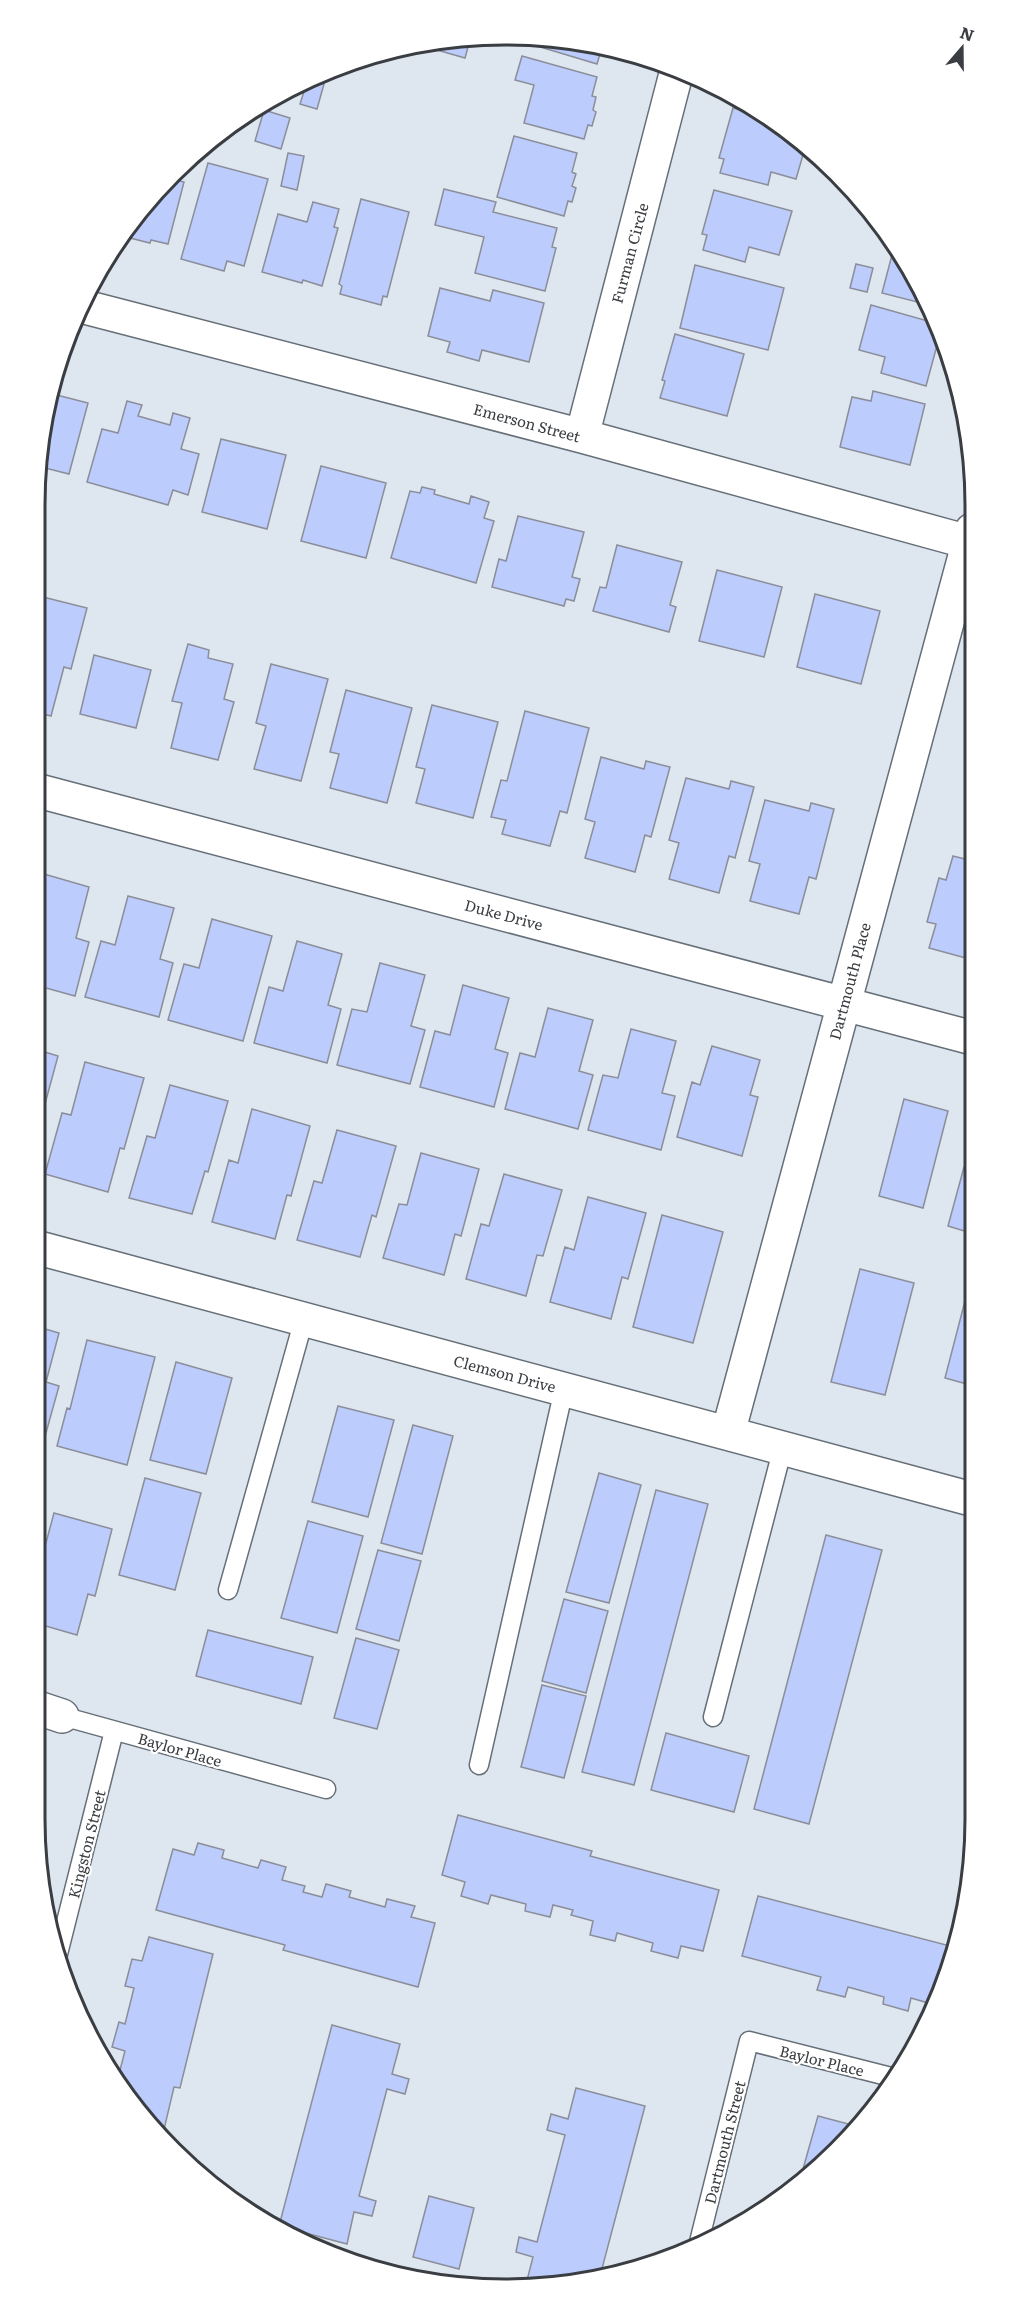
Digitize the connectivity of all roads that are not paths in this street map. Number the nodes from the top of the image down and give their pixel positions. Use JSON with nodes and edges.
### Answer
{"nodes":[{"id":1,"x":675,"y":78,"type":"edge"},
{"id":2,"x":89,"y":308,"type":"edge"},
{"id":3,"x":582,"y":436,"type":"junction"},
{"id":4,"x":965,"y":537,"type":"edge"},
{"id":5,"x":965,"y":561,"type":"edge"},
{"id":6,"x":45,"y":793,"type":"edge"},
{"id":7,"x":842,"y":1004,"type":"junction"},
{"id":8,"x":965,"y":1036,"type":"edge"},
{"id":9,"x":45,"y":1250,"type":"edge"},
{"id":10,"x":304,"y":1319,"type":"junction"},
{"id":11,"x":564,"y":1389,"type":"junction"},
{"id":12,"x":728,"y":1433,"type":"junction"},
{"id":13,"x":783,"y":1447,"type":"junction"},
{"id":14,"x":965,"y":1497,"type":"edge"},
{"id":15,"x":228,"y":1590,"type":"dead end"},
{"id":16,"x":48,"y":1711,"type":"edge"},
{"id":17,"x":713,"y":1717,"type":"dead end"},
{"id":18,"x":114,"y":1731,"type":"junction"},
{"id":19,"x":479,"y":1765,"type":"dead end"},
{"id":20,"x":326,"y":1790,"type":"dead end"},
{"id":21,"x":62,"y":1940,"type":"edge"},
{"id":22,"x":749,"y":2041,"type":"joint"},
{"id":23,"x":886,"y":2076,"type":"edge"},
{"id":24,"x":701,"y":2235,"type":"edge"}],
"edges":[{"from":1,"to":3,"type":"street","name":"Furman Circle"},
{"from":2,"to":3,"type":"street","name":"Emerson Street"},
{"from":3,"to":4,"type":"street","name":"Emerson Street"},
{"from":5,"to":7,"type":"street","name":"Dartmouth Place"},
{"from":6,"to":7,"type":"street","name":"Duke Drive"},
{"from":7,"to":8,"type":"street","name":"Duke Drive"},
{"from":7,"to":12,"type":"street","name":"Dartmouth Place"},
{"from":9,"to":10,"type":"street","name":"Clemson Drive"},
{"from":10,"to":11,"type":"street","name":"Clemson Drive"},
{"from":10,"to":15,"type":"lane"},
{"from":11,"to":12,"type":"street","name":"Clemson Drive"},
{"from":11,"to":19,"type":"lane"},
{"from":12,"to":13,"type":"street","name":"Clemson Drive"},
{"from":13,"to":14,"type":"street","name":"Clemson Drive"},
{"from":13,"to":17,"type":"lane"},
{"from":16,"to":18,"type":"lane","name":"Baylor Place"},
{"from":18,"to":20,"type":"lane","name":"Baylor Place"},
{"from":18,"to":21,"type":"lane","name":"Kingston Street"},
{"from":22,"to":23,"type":"lane","name":"Baylor Place"},
{"from":22,"to":24,"type":"lane","name":"Dartmouth Street"}]}
